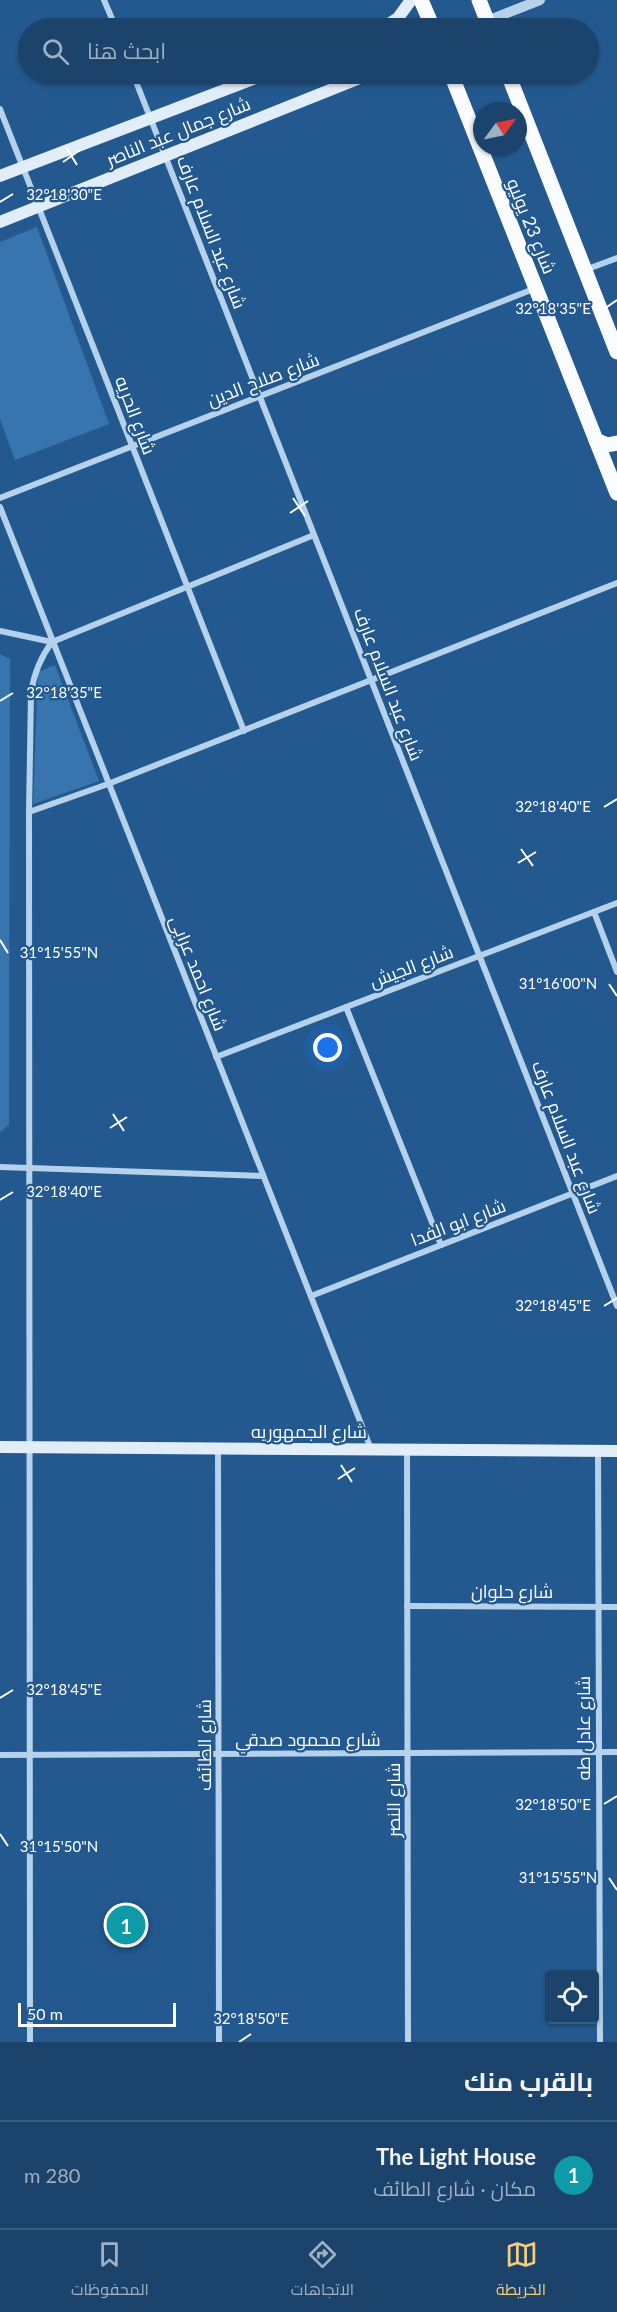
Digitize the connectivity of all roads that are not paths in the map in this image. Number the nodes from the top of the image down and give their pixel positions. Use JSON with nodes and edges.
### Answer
{"nodes":[{"id":1,"x":104,"y":0,"type":"edge"},
{"id":2,"x":411,"y":0,"type":"edge"},
{"id":3,"x":421,"y":0,"type":"edge"},
{"id":4,"x":479,"y":0,"type":"edge"},
{"id":5,"x":540,"y":0,"type":"edge"},
{"id":6,"x":112,"y":18,"type":"edge"},
{"id":7,"x":398,"y":18,"type":"edge"},
{"id":8,"x":429,"y":18,"type":"edge"},
{"id":9,"x":486,"y":18,"type":"edge"},
{"id":10,"x":503,"y":18,"type":"edge"},
{"id":11,"x":137,"y":84,"type":"edge"},
{"id":12,"x":240,"y":84,"type":"edge"},
{"id":13,"x":345,"y":84,"type":"edge"},
{"id":14,"x":454,"y":84,"type":"edge"},
{"id":15,"x":512,"y":84,"type":"edge"},
{"id":16,"x":0,"y":109,"type":"edge"},
{"id":17,"x":151,"y":118,"type":"junction"},
{"id":18,"x":165,"y":155,"type":"junction"},
{"id":19,"x":23,"y":167,"type":"junction"},
{"id":20,"x":0,"y":176,"type":"edge"},
{"id":21,"x":38,"y":206,"type":"junction"},
{"id":22,"x":0,"y":222,"type":"edge"},
{"id":23,"x":617,"y":258,"type":"edge"},
{"id":24,"x":585,"y":270,"type":"junction"},
{"id":25,"x":536,"y":288,"type":"junction"},
{"id":26,"x":617,"y":352,"type":"edge"},
{"id":27,"x":260,"y":396,"type":"junction"},
{"id":28,"x":596,"y":440,"type":"junction"},
{"id":29,"x":617,"y":443,"type":"edge"},
{"id":30,"x":132,"y":446,"type":"junction"},
{"id":31,"x":617,"y":493,"type":"edge"},
{"id":32,"x":0,"y":498,"type":"edge"},
{"id":33,"x":0,"y":507,"type":"edge"},
{"id":34,"x":314,"y":535,"type":"junction"},
{"id":35,"x":617,"y":583,"type":"edge"},
{"id":36,"x":187,"y":587,"type":"junction"},
{"id":37,"x":0,"y":632,"type":"edge"},
{"id":38,"x":52,"y":642,"type":"junction"},
{"id":39,"x":371,"y":680,"type":"junction"},
{"id":40,"x":244,"y":731,"type":"junction"},
{"id":41,"x":108,"y":784,"type":"junction"},
{"id":42,"x":29,"y":812,"type":"junction"},
{"id":43,"x":617,"y":903,"type":"edge"},
{"id":44,"x":594,"y":912,"type":"junction"},
{"id":45,"x":480,"y":956,"type":"junction"},
{"id":46,"x":617,"y":972,"type":"edge"},
{"id":47,"x":346,"y":1007,"type":"junction"},
{"id":48,"x":216,"y":1057,"type":"junction"},
{"id":49,"x":0,"y":1167,"type":"edge"},
{"id":50,"x":28,"y":1168,"type":"junction"},
{"id":51,"x":263,"y":1176,"type":"junction"},
{"id":52,"x":617,"y":1176,"type":"edge"},
{"id":53,"x":573,"y":1193,"type":"junction"},
{"id":54,"x":441,"y":1245,"type":"junction"},
{"id":55,"x":310,"y":1296,"type":"junction"},
{"id":56,"x":617,"y":1306,"type":"edge"},
{"id":57,"x":0,"y":1447,"type":"edge"},
{"id":58,"x":29,"y":1448,"type":"junction"},
{"id":59,"x":219,"y":1449,"type":"junction"},
{"id":60,"x":371,"y":1449,"type":"junction"},
{"id":61,"x":407,"y":1450,"type":"junction"},
{"id":62,"x":598,"y":1451,"type":"junction"},
{"id":63,"x":617,"y":1451,"type":"edge"},
{"id":64,"x":407,"y":1606,"type":"junction"},
{"id":65,"x":597,"y":1607,"type":"junction"},
{"id":66,"x":617,"y":1607,"type":"edge"},
{"id":67,"x":597,"y":1752,"type":"junction"},
{"id":68,"x":617,"y":1752,"type":"edge"},
{"id":69,"x":408,"y":1753,"type":"junction"},
{"id":70,"x":219,"y":1754,"type":"junction"},
{"id":71,"x":0,"y":1755,"type":"edge"},
{"id":72,"x":30,"y":1755,"type":"junction"},
{"id":73,"x":30,"y":2042,"type":"edge"},
{"id":74,"x":219,"y":2042,"type":"edge"},
{"id":75,"x":408,"y":2042,"type":"edge"},
{"id":76,"x":600,"y":2042,"type":"edge"}],
"edges":[{"from":1,"to":6,"type":"street"},
{"from":2,"to":7,"type":"main road"},
{"from":3,"to":8,"type":"main road"},
{"from":4,"to":9,"type":"main road"},
{"from":5,"to":10,"type":"street"},
{"from":11,"to":17,"type":"street","name":"شارع عبد السلام عارف"},
{"from":12,"to":17,"type":"main road","name":"شارع جمال عبد الناصر"},
{"from":13,"to":18,"type":"main road","name":"شارع جمال عبد الناصر"},
{"from":14,"to":25,"type":"main road","name":"شارع 23 يوليو"},
{"from":15,"to":24,"type":"main road","name":"شارع 23 يوليو"},
{"from":16,"to":19,"type":"street","name":"شارع الحريه"},
{"from":17,"to":18,"type":"street","name":"شارع عبد السلام عارف"},
{"from":17,"to":19,"type":"main road","name":"شارع جمال عبد الناصر"},
{"from":18,"to":21,"type":"main road","name":"شارع جمال عبد الناصر"},
{"from":18,"to":27,"type":"street","name":"شارع عبد السلام عارف"},
{"from":19,"to":20,"type":"main road","name":"شارع جمال عبد الناصر"},
{"from":19,"to":21,"type":"street","name":"شارع الحريه"},
{"from":21,"to":22,"type":"main road","name":"شارع جمال عبد الناصر"},
{"from":21,"to":30,"type":"street","name":"شارع الحريه"},
{"from":23,"to":24,"type":"street"},
{"from":24,"to":26,"type":"main road","name":"شارع 23 يوليو"},
{"from":25,"to":27,"type":"street","name":"شارع صلاح الدين"},
{"from":25,"to":28,"type":"main road","name":"شارع 23 يوليو"},
{"from":27,"to":30,"type":"street","name":"شارع صلاح الدين"},
{"from":27,"to":34,"type":"street","name":"شارع عبد السلام عارف"},
{"from":28,"to":29,"type":"main road"},
{"from":28,"to":31,"type":"main road","name":"شارع 23 يوليو"},
{"from":30,"to":32,"type":"street","name":"شارع صلاح الدين"},
{"from":30,"to":36,"type":"street","name":"شارع الحريه"},
{"from":33,"to":38,"type":"street","name":"شارع احمد عرابى"},
{"from":34,"to":36,"type":"street"},
{"from":34,"to":39,"type":"street","name":"شارع عبد السلام عارف"},
{"from":35,"to":39,"type":"street"},
{"from":36,"to":38,"type":"street"},
{"from":36,"to":40,"type":"street","name":"شارع الحريه"},
{"from":37,"to":38,"type":"street"},
{"from":38,"to":41,"type":"street","name":"شارع احمد عرابى"},
{"from":38,"to":42,"type":"street"},
{"from":39,"to":40,"type":"street"},
{"from":39,"to":45,"type":"street","name":"شارع عبد السلام عارف"},
{"from":40,"to":41,"type":"street"},
{"from":41,"to":42,"type":"street"},
{"from":41,"to":48,"type":"street","name":"شارع احمد عرابى"},
{"from":42,"to":50,"type":"street"},
{"from":43,"to":44,"type":"street","name":"شارع الجيش"},
{"from":44,"to":45,"type":"street","name":"شارع الجيش"},
{"from":44,"to":46,"type":"street"},
{"from":45,"to":47,"type":"street","name":"شارع الجيش"},
{"from":45,"to":53,"type":"street","name":"شارع عبد السلام عارف"},
{"from":47,"to":48,"type":"street","name":"شارع الجيش"},
{"from":47,"to":54,"type":"street"},
{"from":48,"to":51,"type":"street","name":"شارع احمد عرابى"},
{"from":49,"to":50,"type":"street"},
{"from":50,"to":51,"type":"street"},
{"from":50,"to":58,"type":"street"},
{"from":51,"to":55,"type":"street","name":"شارع احمد عرابى"},
{"from":52,"to":53,"type":"street","name":"شارع ابو الفدا"},
{"from":53,"to":54,"type":"street","name":"شارع ابو الفدا"},
{"from":53,"to":56,"type":"street","name":"شارع عبد السلام عارف"},
{"from":54,"to":55,"type":"street","name":"شارع ابو الفدا"},
{"from":55,"to":60,"type":"street","name":"شارع احمد عرابى"},
{"from":57,"to":58,"type":"main road","name":"شارع الجمهوريه"},
{"from":58,"to":59,"type":"main road","name":"شارع الجمهوريه"},
{"from":58,"to":72,"type":"street"},
{"from":59,"to":60,"type":"main road","name":"شارع الجمهوريه"},
{"from":59,"to":70,"type":"street","name":"شارع الطائف"},
{"from":60,"to":61,"type":"main road","name":"شارع الجمهوريه"},
{"from":61,"to":62,"type":"main road","name":"شارع الجمهوريه"},
{"from":61,"to":64,"type":"street","name":"شارع النصر"},
{"from":62,"to":63,"type":"main road","name":"شارع الجمهوريه"},
{"from":62,"to":65,"type":"street","name":"شارع عادل طه"},
{"from":64,"to":65,"type":"street","name":"شارع حلوان"},
{"from":64,"to":69,"type":"street","name":"شارع النصر"},
{"from":65,"to":66,"type":"street","name":"شارع حلوان"},
{"from":65,"to":67,"type":"street","name":"شارع عادل طه"},
{"from":67,"to":68,"type":"street","name":"شارع محمود صدقي"},
{"from":67,"to":69,"type":"street","name":"شارع محمود صدقي"},
{"from":67,"to":76,"type":"street","name":"شارع عادل طه"},
{"from":69,"to":70,"type":"street","name":"شارع محمود صدقي"},
{"from":69,"to":75,"type":"street","name":"شارع النصر"},
{"from":70,"to":72,"type":"street","name":"شارع محمود صدقي"},
{"from":70,"to":74,"type":"street","name":"شارع الطائف"},
{"from":71,"to":72,"type":"street","name":"شارع محمود صدقي"},
{"from":72,"to":73,"type":"street"}]}
